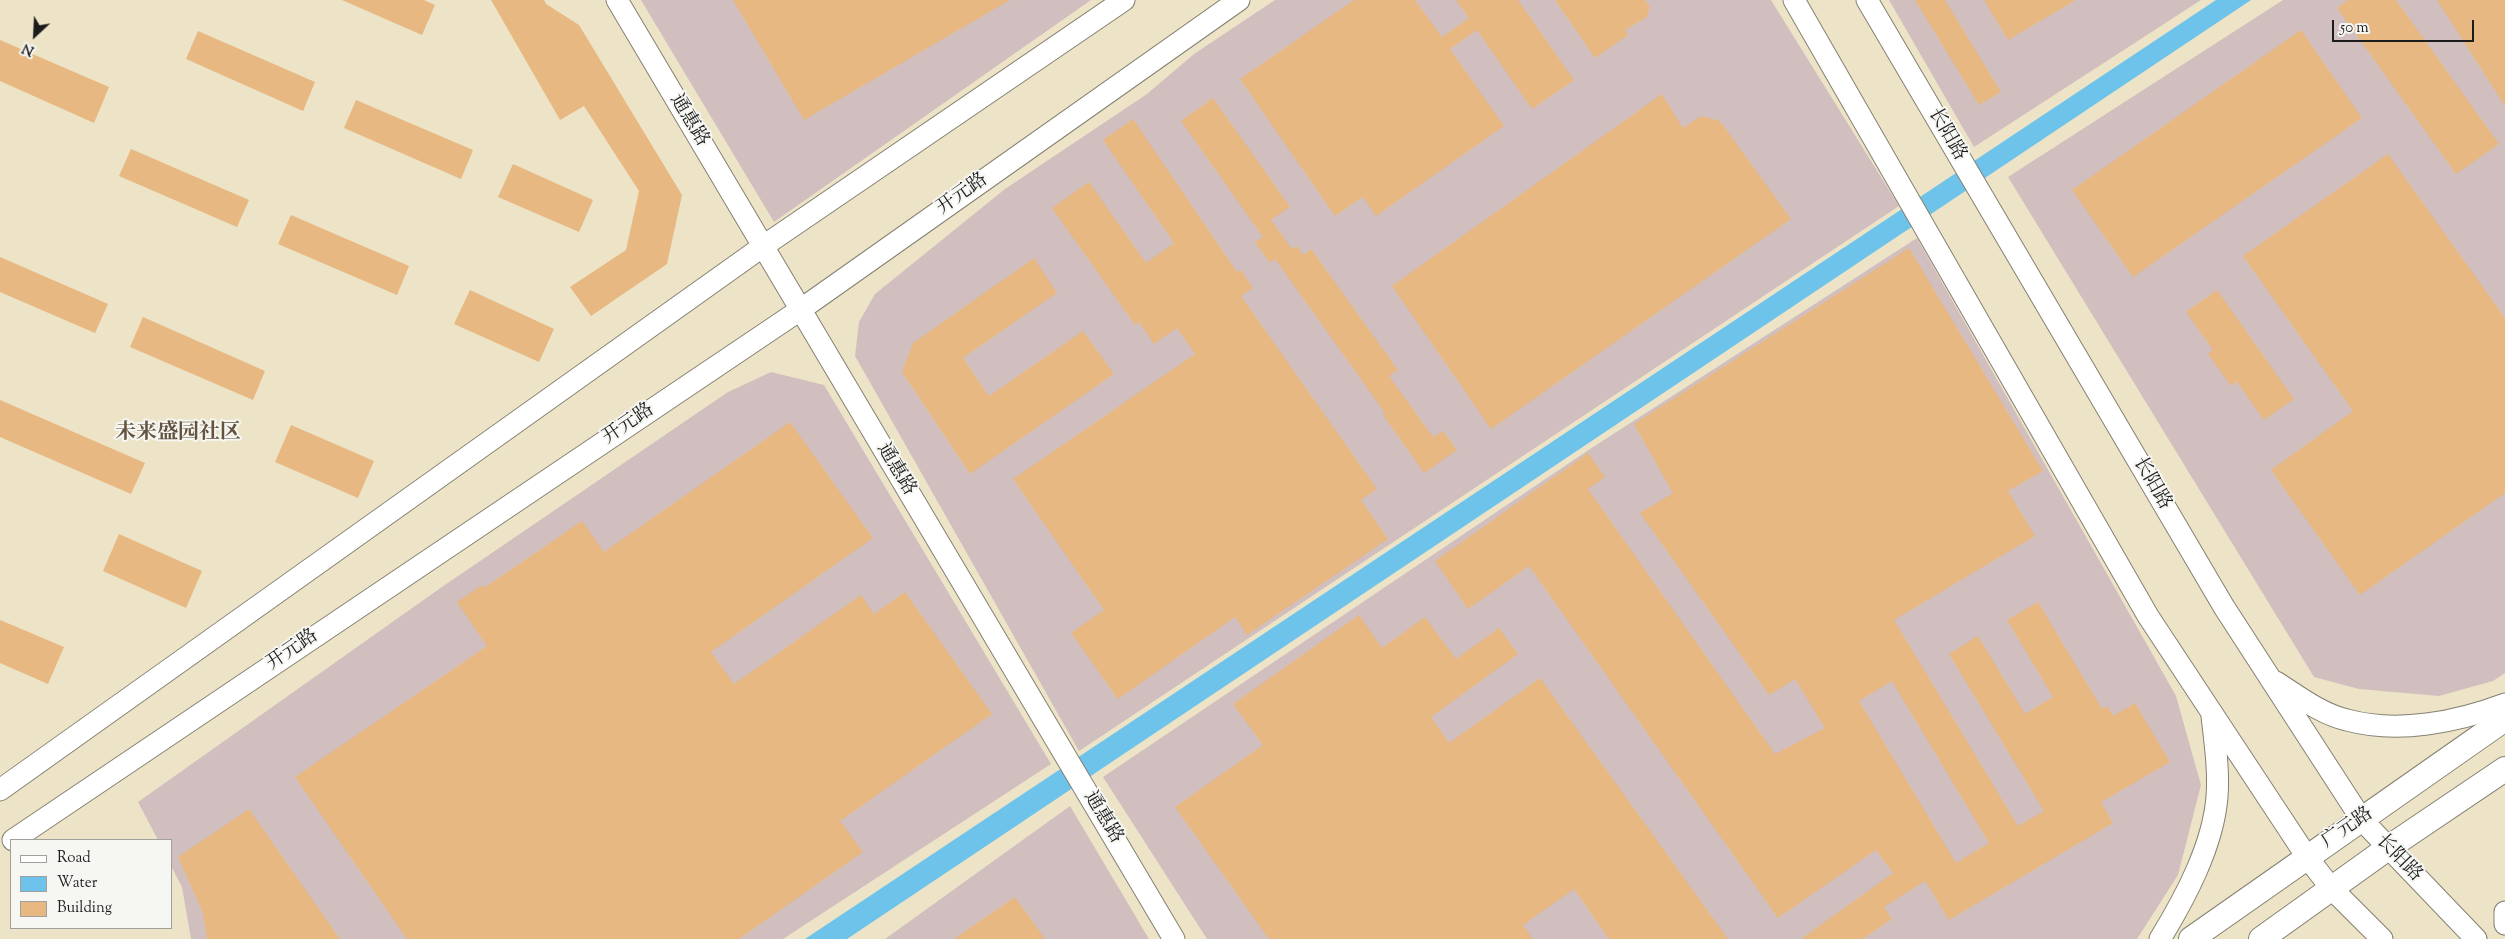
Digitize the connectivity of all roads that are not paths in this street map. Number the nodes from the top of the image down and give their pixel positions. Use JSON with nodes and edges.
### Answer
{"nodes":[{"id":1,"x":617,"y":0,"type":"edge"},
{"id":2,"x":1124,"y":0,"type":"edge"},
{"id":3,"x":1239,"y":0,"type":"edge"},
{"id":4,"x":1794,"y":0,"type":"edge"},
{"id":5,"x":1867,"y":0,"type":"edge"},
{"id":6,"x":762,"y":246,"type":"junction"},
{"id":7,"x":800,"y":310,"type":"junction"},
{"id":8,"x":2269,"y":677,"type":"junction"},
{"id":9,"x":2505,"y":704,"type":"edge"},
{"id":10,"x":2212,"y":713,"type":"junction"},
{"id":11,"x":2505,"y":718,"type":"edge"},
{"id":12,"x":2505,"y":769,"type":"edge"},
{"id":13,"x":0,"y":790,"type":"edge"},
{"id":14,"x":2362,"y":820,"type":"junction"},
{"id":15,"x":15,"y":839,"type":"edge"},
{"id":16,"x":2388,"y":848,"type":"junction"},
{"id":17,"x":2307,"y":857,"type":"junction"},
{"id":18,"x":2331,"y":888,"type":"junction"},
{"id":19,"x":2505,"y":912,"type":"edge"},
{"id":20,"x":2505,"y":924,"type":"edge"},
{"id":21,"x":1174,"y":939,"type":"edge"},
{"id":22,"x":2160,"y":939,"type":"edge"},
{"id":23,"x":2191,"y":939,"type":"edge"},
{"id":24,"x":2261,"y":939,"type":"edge"},
{"id":25,"x":2382,"y":939,"type":"edge"},
{"id":26,"x":2476,"y":939,"type":"edge"}],
"edges":[{"from":1,"to":6,"type":"main road","name":"通惠路"},
{"from":2,"to":6,"type":"main road"},
{"from":3,"to":7,"type":"main road","name":"开元路"},
{"from":4,"to":10,"type":"main road"},
{"from":5,"to":8,"type":"main road","name":"长阳路"},
{"from":6,"to":7,"type":"main road","name":"通惠路"},
{"from":6,"to":13,"type":"main road"},
{"from":7,"to":15,"type":"main road","name":"开元路"},
{"from":7,"to":21,"type":"main road","name":"通惠路"},
{"from":8,"to":9,"type":"main road"},
{"from":8,"to":14,"type":"main road","name":"长阳路"},
{"from":10,"to":17,"type":"main road"},
{"from":10,"to":22,"type":"main road"},
{"from":11,"to":14,"type":"main road","name":"广元路"},
{"from":12,"to":16,"type":"main road","name":"广元路"},
{"from":14,"to":16,"type":"main road","name":"长阳路"},
{"from":14,"to":17,"type":"main road","name":"广元路"},
{"from":16,"to":18,"type":"main road","name":"广元路"},
{"from":16,"to":26,"type":"main road","name":"长阳路"},
{"from":17,"to":18,"type":"main road"},
{"from":17,"to":23,"type":"main road","name":"广元路"},
{"from":18,"to":24,"type":"main road","name":"广元路"},
{"from":18,"to":25,"type":"main road"},
{"from":19,"to":20,"type":"main road"}]}
